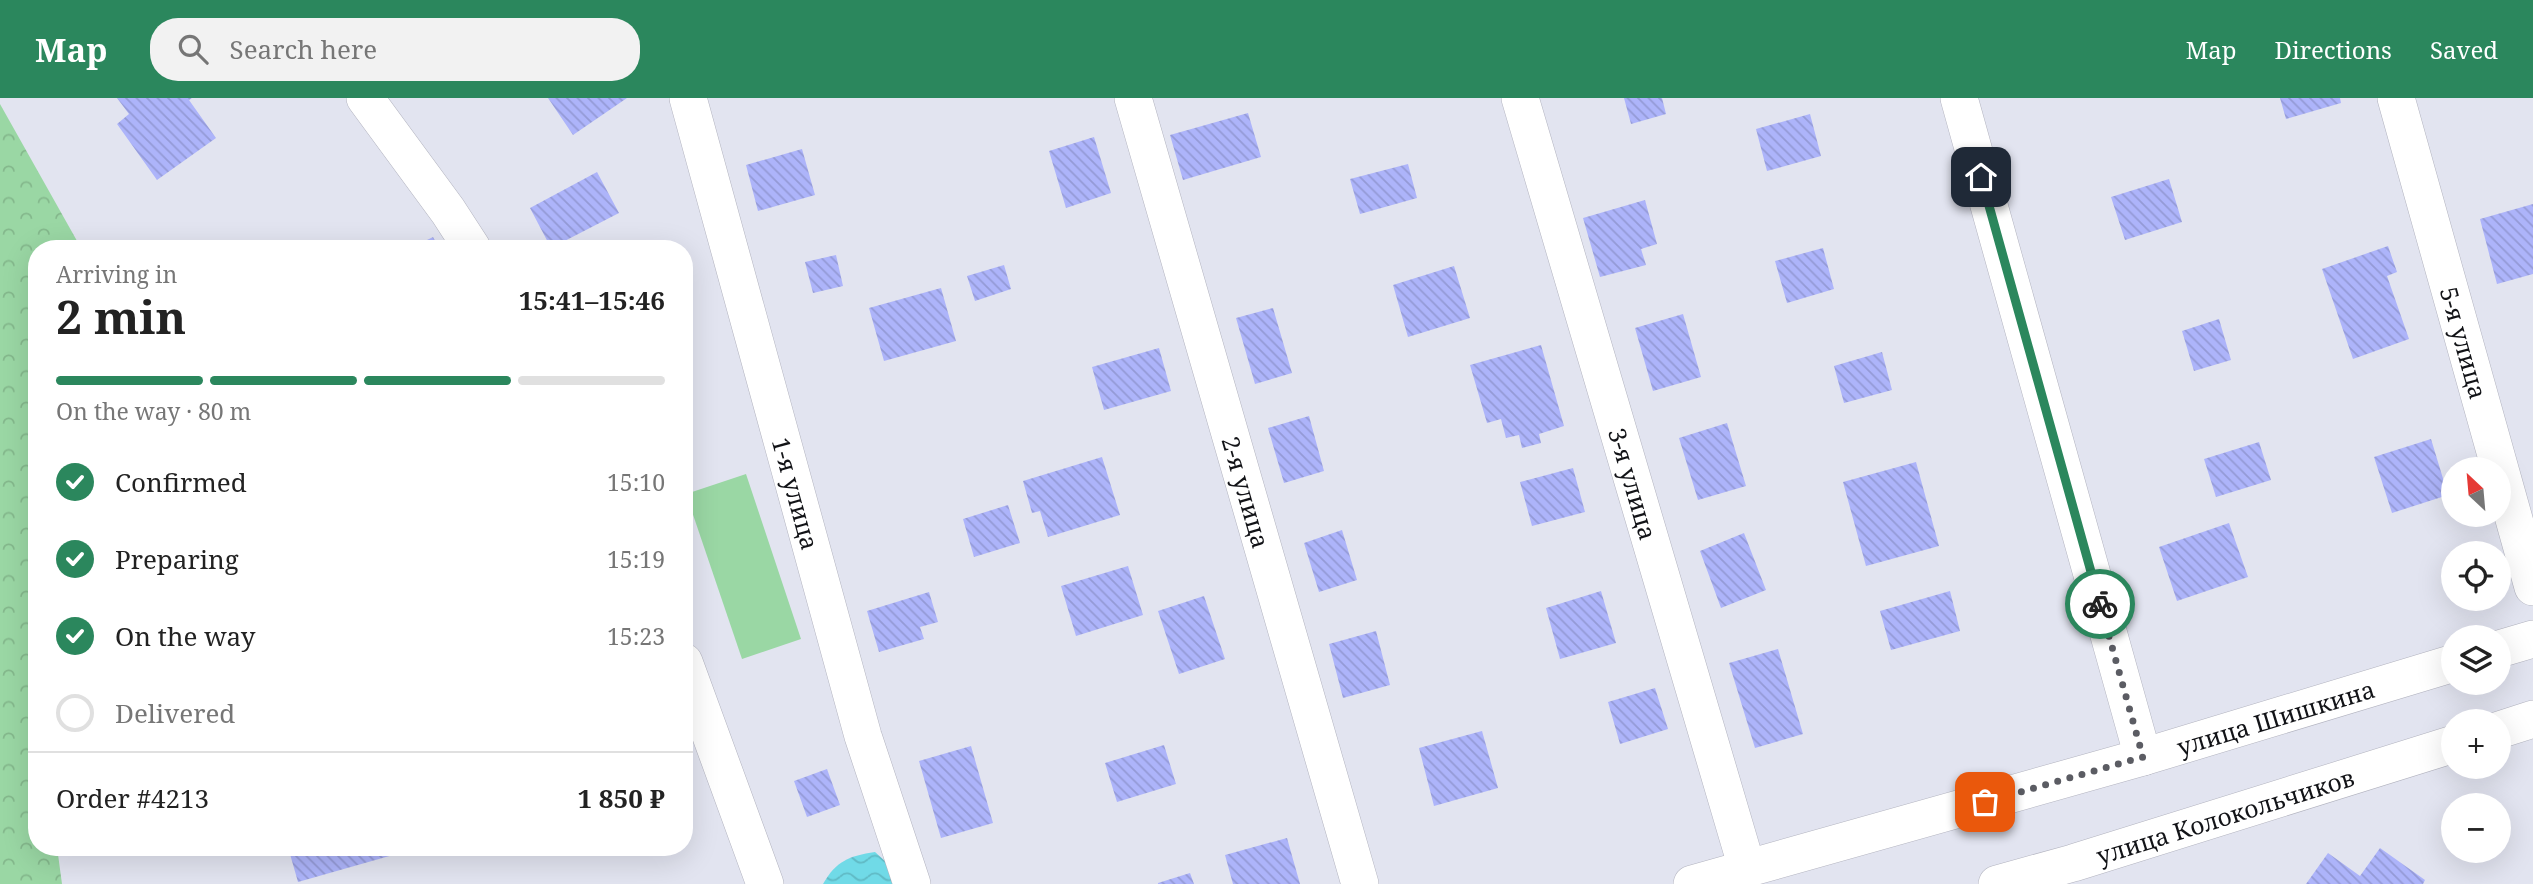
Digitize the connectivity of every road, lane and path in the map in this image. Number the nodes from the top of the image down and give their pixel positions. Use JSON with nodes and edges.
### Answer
{"nodes":[{"id":1,"x":365,"y":98,"type":"edge"},
{"id":2,"x":688,"y":98,"type":"edge"},
{"id":3,"x":1133,"y":98,"type":"edge"},
{"id":4,"x":1521,"y":98,"type":"edge"},
{"id":5,"x":1959,"y":98,"type":"edge"},
{"id":6,"x":2396,"y":98,"type":"edge"},
{"id":7,"x":467,"y":240,"type":"edge"},
{"id":8,"x":2533,"y":587,"type":"edge"},
{"id":9,"x":2533,"y":639,"type":"edge"},
{"id":10,"x":2511,"y":645,"type":"edge"},
{"id":11,"x":2441,"y":667,"type":"edge"},
{"id":12,"x":693,"y":687,"type":"edge"},
{"id":13,"x":2533,"y":719,"type":"edge"},
{"id":14,"x":2511,"y":726,"type":"edge"},
{"id":15,"x":2441,"y":748,"type":"edge"},
{"id":16,"x":2143,"y":757,"type":"junction"},
{"id":17,"x":1747,"y":869,"type":"junction"},
{"id":18,"x":765,"y":884,"type":"edge"},
{"id":19,"x":912,"y":884,"type":"edge"},
{"id":20,"x":1360,"y":884,"type":"edge"},
{"id":21,"x":1692,"y":884,"type":"edge"},
{"id":22,"x":1997,"y":884,"type":"edge"}],
"edges":[{"from":1,"to":7,"type":"street"},
{"from":2,"to":19,"type":"street","name":"1-я улица"},
{"from":3,"to":20,"type":"street","name":"2-я улица"},
{"from":4,"to":17,"type":"street","name":"3-я улица"},
{"from":5,"to":16,"type":"street"},
{"from":6,"to":8,"type":"street","name":"5-я улица"},
{"from":9,"to":10,"type":"street"},
{"from":11,"to":16,"type":"street","name":"улица Шишкина"},
{"from":12,"to":18,"type":"street"},
{"from":13,"to":14,"type":"street"},
{"from":15,"to":22,"type":"street","name":"улица Колокольчиков"},
{"from":16,"to":17,"type":"street","name":"улица Шишкина"},
{"from":17,"to":21,"type":"street","name":"улица Шишкина"}]}
